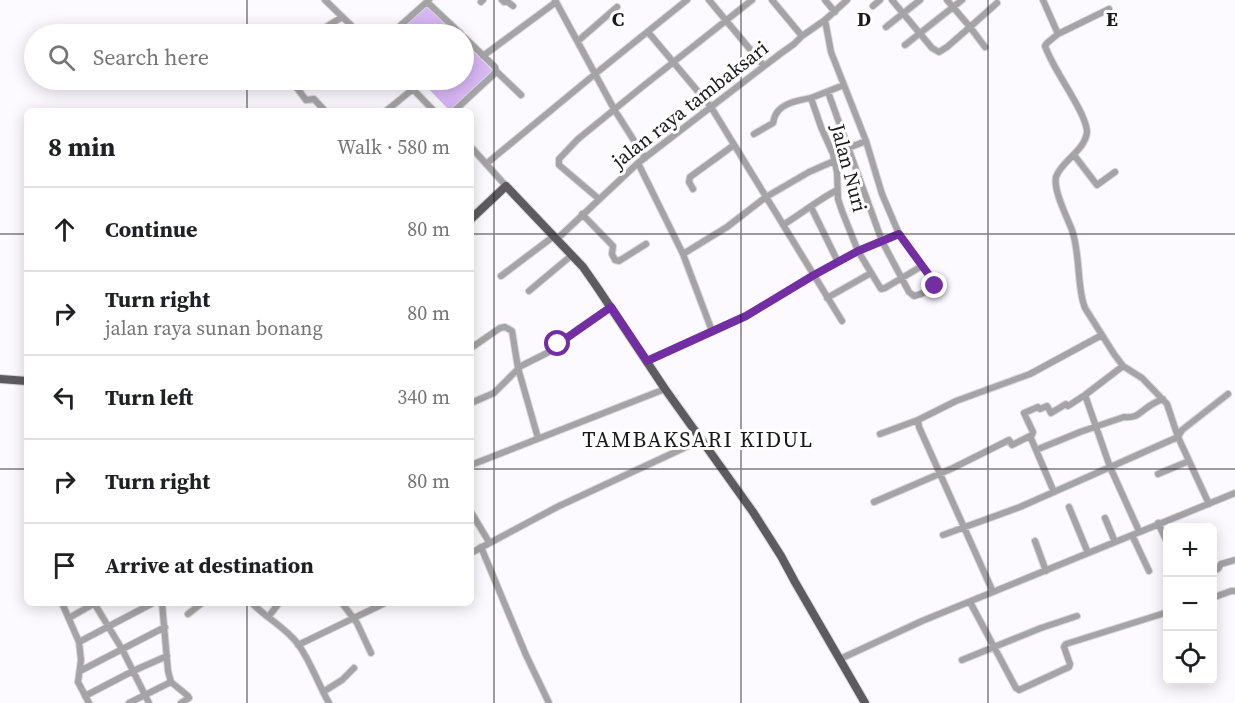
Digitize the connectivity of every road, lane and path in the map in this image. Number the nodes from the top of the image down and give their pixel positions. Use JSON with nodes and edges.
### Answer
{"nodes":[{"id":1,"x":325,"y":0,"type":"edge"},
{"id":2,"x":502,"y":0,"type":"edge"},
{"id":3,"x":687,"y":0,"type":"edge"},
{"id":4,"x":709,"y":0,"type":"edge"},
{"id":5,"x":752,"y":0,"type":"edge"},
{"id":6,"x":772,"y":0,"type":"edge"},
{"id":7,"x":825,"y":0,"type":"edge"},
{"id":8,"x":847,"y":0,"type":"edge"},
{"id":9,"x":880,"y":0,"type":"edge"},
{"id":10,"x":892,"y":0,"type":"edge"},
{"id":11,"x":920,"y":0,"type":"edge"},
{"id":12,"x":946,"y":0,"type":"edge"},
{"id":13,"x":962,"y":0,"type":"edge"},
{"id":14,"x":1043,"y":0,"type":"edge"},
{"id":15,"x":428,"y":1,"type":"edge"},
{"id":16,"x":555,"y":1,"type":"edge"},
{"id":17,"x":997,"y":3,"type":"dead end"},
{"id":18,"x":513,"y":6,"type":"dead end"},
{"id":19,"x":873,"y":6,"type":"dead end"},
{"id":20,"x":617,"y":7,"type":"dead end"},
{"id":21,"x":953,"y":8,"type":"junction"},
{"id":22,"x":1109,"y":9,"type":"dead end"},
{"id":23,"x":835,"y":12,"type":"junction"},
{"id":24,"x":903,"y":13,"type":"junction"},
{"id":25,"x":342,"y":17,"type":"junction"},
{"id":26,"x":726,"y":20,"type":"junction"},
{"id":27,"x":825,"y":20,"type":"junction"},
{"id":28,"x":331,"y":24,"type":"edge"},
{"id":29,"x":349,"y":24,"type":"edge"},
{"id":30,"x":402,"y":24,"type":"edge"},
{"id":31,"x":450,"y":24,"type":"edge"},
{"id":32,"x":886,"y":27,"type":"dead end"},
{"id":33,"x":970,"y":27,"type":"junction"},
{"id":34,"x":648,"y":32,"type":"junction"},
{"id":35,"x":921,"y":33,"type":"junction"},
{"id":36,"x":1058,"y":34,"type":"junction"},
{"id":37,"x":802,"y":36,"type":"junction"},
{"id":38,"x":578,"y":41,"type":"junction"},
{"id":39,"x":905,"y":45,"type":"dead end"},
{"id":40,"x":474,"y":47,"type":"edge"},
{"id":41,"x":986,"y":47,"type":"dead end"},
{"id":42,"x":483,"y":56,"type":"junction"},
{"id":43,"x":674,"y":61,"type":"junction"},
{"id":44,"x":764,"y":66,"type":"junction"},
{"id":45,"x":496,"y":70,"type":"junction"},
{"id":46,"x":595,"y":74,"type":"junction"},
{"id":47,"x":844,"y":85,"type":"junction"},
{"id":48,"x":298,"y":90,"type":"edge"},
{"id":49,"x":412,"y":90,"type":"edge"},
{"id":50,"x":414,"y":90,"type":"edge"},
{"id":51,"x":828,"y":92,"type":"junction"},
{"id":52,"x":521,"y":95,"type":"dead end"},
{"id":53,"x":811,"y":98,"type":"junction"},
{"id":54,"x":711,"y":107,"type":"junction"},
{"id":55,"x":322,"y":108,"type":"edge"},
{"id":56,"x":390,"y":108,"type":"edge"},
{"id":57,"x":431,"y":108,"type":"edge"},
{"id":58,"x":457,"y":108,"type":"edge"},
{"id":59,"x":614,"y":109,"type":"junction"},
{"id":60,"x":754,"y":134,"type":"dead end"},
{"id":61,"x":866,"y":141,"type":"junction"},
{"id":62,"x":734,"y":144,"type":"junction"},
{"id":63,"x":848,"y":148,"type":"junction"},
{"id":64,"x":474,"y":151,"type":"edge"},
{"id":65,"x":1074,"y":154,"type":"junction"},
{"id":66,"x":645,"y":158,"type":"junction"},
{"id":67,"x":833,"y":158,"type":"junction"},
{"id":68,"x":639,"y":163,"type":"junction"},
{"id":69,"x":486,"y":164,"type":"junction"},
{"id":70,"x":1115,"y":172,"type":"dead end"},
{"id":71,"x":506,"y":186,"type":"junction"},
{"id":72,"x":693,"y":189,"type":"dead end"},
{"id":73,"x":837,"y":190,"type":"junction"},
{"id":74,"x":766,"y":197,"type":"junction"},
{"id":75,"x":599,"y":199,"type":"junction"},
{"id":76,"x":811,"y":207,"type":"junction"},
{"id":77,"x":582,"y":214,"type":"junction"},
{"id":78,"x":474,"y":216,"type":"edge"},
{"id":79,"x":783,"y":225,"type":"junction"},
{"id":80,"x":899,"y":234,"type":"junction"},
{"id":81,"x":555,"y":237,"type":"junction"},
{"id":82,"x":882,"y":241,"type":"junction"},
{"id":83,"x":646,"y":244,"type":"dead end"},
{"id":84,"x":858,"y":251,"type":"junction"},
{"id":85,"x":683,"y":254,"type":"junction"},
{"id":86,"x":572,"y":255,"type":"junction"},
{"id":87,"x":838,"y":262,"type":"junction"},
{"id":88,"x":922,"y":266,"type":"junction"},
{"id":89,"x":871,"y":273,"type":"junction"},
{"id":90,"x":814,"y":275,"type":"junction"},
{"id":91,"x":501,"y":276,"type":"dead end"},
{"id":92,"x":901,"y":279,"type":"junction"},
{"id":93,"x":529,"y":291,"type":"dead end"},
{"id":94,"x":827,"y":298,"type":"junction"},
{"id":95,"x":611,"y":307,"type":"junction"},
{"id":96,"x":842,"y":321,"type":"dead end"},
{"id":97,"x":712,"y":331,"type":"junction"},
{"id":98,"x":1101,"y":335,"type":"junction"},
{"id":99,"x":474,"y":346,"type":"edge"},
{"id":100,"x":647,"y":361,"type":"junction"},
{"id":101,"x":1123,"y":366,"type":"junction"},
{"id":102,"x":518,"y":368,"type":"junction"},
{"id":103,"x":0,"y":379,"type":"edge"},
{"id":104,"x":24,"y":381,"type":"edge"},
{"id":105,"x":665,"y":389,"type":"junction"},
{"id":106,"x":1228,"y":394,"type":"dead end"},
{"id":107,"x":1085,"y":395,"type":"junction"},
{"id":108,"x":1163,"y":399,"type":"junction"},
{"id":109,"x":474,"y":402,"type":"edge"},
{"id":110,"x":918,"y":420,"type":"junction"},
{"id":111,"x":1097,"y":426,"type":"junction"},
{"id":112,"x":880,"y":434,"type":"dead end"},
{"id":113,"x":1030,"y":436,"type":"junction"},
{"id":114,"x":1178,"y":437,"type":"junction"},
{"id":115,"x":538,"y":438,"type":"junction"},
{"id":116,"x":701,"y":440,"type":"junction"},
{"id":117,"x":1036,"y":450,"type":"junction"},
{"id":118,"x":1189,"y":461,"type":"junction"},
{"id":119,"x":474,"y":464,"type":"edge"},
{"id":120,"x":1110,"y":467,"type":"junction"},
{"id":121,"x":940,"y":474,"type":"junction"},
{"id":122,"x":1158,"y":474,"type":"dead end"},
{"id":123,"x":1053,"y":492,"type":"junction"},
{"id":124,"x":1235,"y":493,"type":"edge"},
{"id":125,"x":874,"y":502,"type":"dead end"},
{"id":126,"x":1209,"y":504,"type":"junction"},
{"id":127,"x":1069,"y":507,"type":"dead end"},
{"id":128,"x":474,"y":517,"type":"edge"},
{"id":129,"x":1105,"y":518,"type":"dead end"},
{"id":130,"x":1158,"y":523,"type":"junction"},
{"id":131,"x":965,"y":527,"type":"junction"},
{"id":132,"x":1139,"y":531,"type":"junction"},
{"id":133,"x":943,"y":535,"type":"dead end"},
{"id":134,"x":1132,"y":535,"type":"junction"},
{"id":135,"x":1163,"y":535,"type":"edge"},
{"id":136,"x":1035,"y":541,"type":"dead end"},
{"id":137,"x":489,"y":542,"type":"junction"},
{"id":138,"x":1115,"y":542,"type":"junction"},
{"id":139,"x":481,"y":547,"type":"junction"},
{"id":140,"x":474,"y":551,"type":"edge"},
{"id":141,"x":1088,"y":553,"type":"junction"},
{"id":142,"x":1235,"y":560,"type":"edge"},
{"id":143,"x":1217,"y":569,"type":"edge"},
{"id":144,"x":1046,"y":571,"type":"junction"},
{"id":145,"x":1149,"y":571,"type":"dead end"},
{"id":146,"x":1235,"y":591,"type":"edge"},
{"id":147,"x":993,"y":592,"type":"junction"},
{"id":148,"x":1217,"y":596,"type":"edge"},
{"id":149,"x":970,"y":602,"type":"junction"},
{"id":150,"x":63,"y":606,"type":"edge"},
{"id":151,"x":90,"y":606,"type":"edge"},
{"id":152,"x":97,"y":606,"type":"edge"},
{"id":153,"x":138,"y":606,"type":"edge"},
{"id":154,"x":162,"y":606,"type":"edge"},
{"id":155,"x":198,"y":606,"type":"edge"},
{"id":156,"x":256,"y":606,"type":"edge"},
{"id":157,"x":277,"y":606,"type":"edge"},
{"id":158,"x":344,"y":606,"type":"edge"},
{"id":159,"x":377,"y":606,"type":"edge"},
{"id":160,"x":1163,"y":613,"type":"edge"},
{"id":161,"x":188,"y":614,"type":"dead end"},
{"id":162,"x":269,"y":616,"type":"junction"},
{"id":163,"x":1077,"y":616,"type":"dead end"},
{"id":164,"x":69,"y":618,"type":"junction"},
{"id":165,"x":353,"y":618,"type":"junction"},
{"id":166,"x":108,"y":626,"type":"junction"},
{"id":167,"x":165,"y":627,"type":"junction"},
{"id":168,"x":78,"y":642,"type":"junction"},
{"id":169,"x":298,"y":645,"type":"junction"},
{"id":170,"x":994,"y":647,"type":"junction"},
{"id":171,"x":122,"y":649,"type":"junction"},
{"id":172,"x":371,"y":653,"type":"dead end"},
{"id":173,"x":167,"y":656,"type":"junction"},
{"id":174,"x":840,"y":659,"type":"junction"},
{"id":175,"x":962,"y":660,"type":"dead end"},
{"id":176,"x":354,"y":668,"type":"dead end"},
{"id":177,"x":81,"y":671,"type":"junction"},
{"id":178,"x":133,"y":671,"type":"junction"},
{"id":179,"x":171,"y":682,"type":"junction"},
{"id":180,"x":322,"y":692,"type":"junction"},
{"id":181,"x":145,"y":696,"type":"junction"},
{"id":182,"x":87,"y":700,"type":"edge"},
{"id":183,"x":129,"y":703,"type":"edge"},
{"id":184,"x":149,"y":703,"type":"edge"},
{"id":185,"x":182,"y":703,"type":"edge"},
{"id":186,"x":329,"y":703,"type":"edge"},
{"id":187,"x":549,"y":703,"type":"edge"},
{"id":188,"x":865,"y":703,"type":"edge"}],
"edges":[{"from":1,"to":25,"type":"street"},
{"from":2,"to":18,"type":"street"},
{"from":3,"to":34,"type":"street"},
{"from":4,"to":26,"type":"street"},
{"from":5,"to":26,"type":"street"},
{"from":6,"to":37,"type":"street"},
{"from":7,"to":23,"type":"street"},
{"from":8,"to":23,"type":"street","name":"jalan raya tambaksari"},
{"from":9,"to":19,"type":"street"},
{"from":10,"to":24,"type":"street"},
{"from":11,"to":24,"type":"street"},
{"from":12,"to":21,"type":"street"},
{"from":13,"to":21,"type":"street"},
{"from":14,"to":36,"type":"street"},
{"from":15,"to":30,"type":"street"},
{"from":15,"to":31,"type":"street"},
{"from":16,"to":38,"type":"street"},
{"from":16,"to":42,"type":"street"},
{"from":17,"to":33,"type":"street"},
{"from":20,"to":38,"type":"street"},
{"from":21,"to":33,"type":"street"},
{"from":21,"to":35,"type":"street"},
{"from":22,"to":36,"type":"street"},
{"from":23,"to":27,"type":"street","name":"jalan raya tambaksari"},
{"from":24,"to":32,"type":"street"},
{"from":24,"to":35,"type":"street"},
{"from":25,"to":28,"type":"street"},
{"from":25,"to":29,"type":"street"},
{"from":26,"to":43,"type":"street"},
{"from":26,"to":44,"type":"street"},
{"from":27,"to":37,"type":"street","name":"jalan raya tambaksari"},
{"from":27,"to":47,"type":"street"},
{"from":33,"to":35,"type":"street"},
{"from":33,"to":41,"type":"street"},
{"from":34,"to":43,"type":"street"},
{"from":34,"to":46,"type":"street"},
{"from":35,"to":39,"type":"street"},
{"from":36,"to":65,"type":"street"},
{"from":37,"to":44,"type":"street","name":"jalan raya tambaksari"},
{"from":38,"to":46,"type":"street"},
{"from":40,"to":42,"type":"street"},
{"from":42,"to":45,"type":"street"},
{"from":43,"to":54,"type":"street"},
{"from":43,"to":59,"type":"street"},
{"from":44,"to":54,"type":"street","name":"jalan raya tambaksari"},
{"from":45,"to":52,"type":"street"},
{"from":45,"to":58,"type":"street"},
{"from":46,"to":59,"type":"street"},
{"from":46,"to":69,"type":"street"},
{"from":47,"to":51,"type":"street"},
{"from":47,"to":61,"type":"street"},
{"from":48,"to":55,"type":"street"},
{"from":49,"to":56,"type":"street"},
{"from":50,"to":57,"type":"street"},
{"from":51,"to":53,"type":"street"},
{"from":51,"to":63,"type":"street"},
{"from":53,"to":60,"type":"street"},
{"from":53,"to":67,"type":"street","name":"Jalan Nuri"},
{"from":54,"to":62,"type":"street"},
{"from":54,"to":66,"type":"street","name":"jalan raya tambaksari"},
{"from":59,"to":66,"type":"street"},
{"from":59,"to":75,"type":"street"},
{"from":61,"to":63,"type":"street"},
{"from":61,"to":80,"type":"street"},
{"from":62,"to":72,"type":"street"},
{"from":62,"to":74,"type":"street"},
{"from":63,"to":67,"type":"street"},
{"from":63,"to":82,"type":"street"},
{"from":64,"to":69,"type":"street"},
{"from":65,"to":70,"type":"street"},
{"from":65,"to":98,"type":"street"},
{"from":66,"to":68,"type":"street","name":"jalan raya tambaksari"},
{"from":67,"to":73,"type":"street","name":"Jalan Nuri"},
{"from":67,"to":74,"type":"street"},
{"from":68,"to":75,"type":"street","name":"jalan raya tambaksari"},
{"from":68,"to":85,"type":"street"},
{"from":69,"to":71,"type":"street"},
{"from":71,"to":78,"type":"main road"},
{"from":71,"to":81,"type":"main road"},
{"from":73,"to":76,"type":"street"},
{"from":73,"to":84,"type":"street","name":"Jalan Nuri"},
{"from":74,"to":79,"type":"street"},
{"from":74,"to":85,"type":"street"},
{"from":75,"to":77,"type":"street","name":"jalan raya tambaksari"},
{"from":76,"to":79,"type":"street"},
{"from":76,"to":87,"type":"street"},
{"from":77,"to":81,"type":"street","name":"jalan raya tambaksari"},
{"from":77,"to":83,"type":"street"},
{"from":79,"to":90,"type":"street"},
{"from":80,"to":82,"type":"street"},
{"from":80,"to":88,"type":"street"},
{"from":81,"to":86,"type":"main road"},
{"from":81,"to":91,"type":"street","name":"jalan raya tambaksari"},
{"from":82,"to":84,"type":"street"},
{"from":82,"to":92,"type":"street"},
{"from":84,"to":87,"type":"street"},
{"from":84,"to":89,"type":"street","name":"Jalan Nuri"},
{"from":85,"to":97,"type":"street"},
{"from":86,"to":93,"type":"street"},
{"from":86,"to":95,"type":"main road"},
{"from":87,"to":90,"type":"street"},
{"from":88,"to":92,"type":"street"},
{"from":88,"to":92,"type":"street"},
{"from":89,"to":92,"type":"street","name":"Jalan Nuri"},
{"from":89,"to":94,"type":"street"},
{"from":90,"to":94,"type":"street"},
{"from":90,"to":97,"type":"street"},
{"from":94,"to":96,"type":"street"},
{"from":95,"to":100,"type":"main road"},
{"from":95,"to":102,"type":"street"},
{"from":97,"to":100,"type":"street"},
{"from":98,"to":101,"type":"street"},
{"from":98,"to":110,"type":"street"},
{"from":99,"to":102,"type":"street"},
{"from":100,"to":105,"type":"main road"},
{"from":101,"to":107,"type":"street"},
{"from":101,"to":108,"type":"street"},
{"from":102,"to":109,"type":"street"},
{"from":102,"to":115,"type":"street"},
{"from":103,"to":104,"type":"main road"},
{"from":105,"to":115,"type":"street"},
{"from":105,"to":116,"type":"main road"},
{"from":106,"to":114,"type":"street"},
{"from":107,"to":111,"type":"street"},
{"from":107,"to":113,"type":"street"},
{"from":108,"to":111,"type":"street"},
{"from":108,"to":114,"type":"street"},
{"from":110,"to":112,"type":"street"},
{"from":110,"to":121,"type":"street"},
{"from":111,"to":117,"type":"street"},
{"from":111,"to":120,"type":"street"},
{"from":113,"to":117,"type":"street"},
{"from":113,"to":121,"type":"street"},
{"from":114,"to":118,"type":"street"},
{"from":114,"to":120,"type":"street"},
{"from":115,"to":119,"type":"street"},
{"from":116,"to":137,"type":"street"},
{"from":116,"to":174,"type":"main road"},
{"from":117,"to":123,"type":"street"},
{"from":118,"to":122,"type":"street"},
{"from":118,"to":126,"type":"street"},
{"from":120,"to":123,"type":"street"},
{"from":120,"to":132,"type":"street"},
{"from":121,"to":125,"type":"street"},
{"from":121,"to":131,"type":"street"},
{"from":123,"to":131,"type":"street"},
{"from":124,"to":126,"type":"street"},
{"from":126,"to":130,"type":"street"},
{"from":127,"to":141,"type":"street"},
{"from":128,"to":137,"type":"street"},
{"from":129,"to":138,"type":"street"},
{"from":130,"to":132,"type":"street"},
{"from":130,"to":135,"type":"street"},
{"from":131,"to":133,"type":"street"},
{"from":131,"to":147,"type":"street"},
{"from":132,"to":134,"type":"street"},
{"from":134,"to":138,"type":"street"},
{"from":134,"to":145,"type":"street"},
{"from":136,"to":144,"type":"street"},
{"from":137,"to":139,"type":"street"},
{"from":138,"to":141,"type":"street"},
{"from":139,"to":140,"type":"street"},
{"from":139,"to":187,"type":"street"},
{"from":141,"to":144,"type":"street"},
{"from":142,"to":143,"type":"street"},
{"from":144,"to":147,"type":"street"},
{"from":146,"to":148,"type":"street"},
{"from":147,"to":149,"type":"street"},
{"from":149,"to":170,"type":"street"},
{"from":149,"to":174,"type":"street"},
{"from":150,"to":164,"type":"street"},
{"from":151,"to":164,"type":"street"},
{"from":152,"to":166,"type":"street"},
{"from":153,"to":166,"type":"street"},
{"from":154,"to":167,"type":"street"},
{"from":155,"to":161,"type":"street"},
{"from":156,"to":162,"type":"street"},
{"from":157,"to":162,"type":"street"},
{"from":158,"to":165,"type":"street"},
{"from":159,"to":165,"type":"street"},
{"from":160,"to":170,"type":"street"},
{"from":162,"to":169,"type":"street"},
{"from":163,"to":170,"type":"street"},
{"from":164,"to":168,"type":"street"},
{"from":165,"to":169,"type":"street"},
{"from":165,"to":172,"type":"street"},
{"from":166,"to":168,"type":"street"},
{"from":166,"to":171,"type":"street"},
{"from":167,"to":171,"type":"street"},
{"from":167,"to":173,"type":"street"},
{"from":168,"to":177,"type":"street"},
{"from":169,"to":180,"type":"street"},
{"from":170,"to":175,"type":"street"},
{"from":171,"to":177,"type":"street"},
{"from":171,"to":178,"type":"street"},
{"from":173,"to":178,"type":"street"},
{"from":173,"to":179,"type":"street"},
{"from":174,"to":188,"type":"main road"},
{"from":176,"to":180,"type":"street"},
{"from":177,"to":182,"type":"street"},
{"from":178,"to":181,"type":"street"},
{"from":178,"to":182,"type":"street"},
{"from":179,"to":181,"type":"street"},
{"from":179,"to":185,"type":"street"},
{"from":180,"to":186,"type":"street"},
{"from":181,"to":183,"type":"street"},
{"from":181,"to":184,"type":"street"}]}
